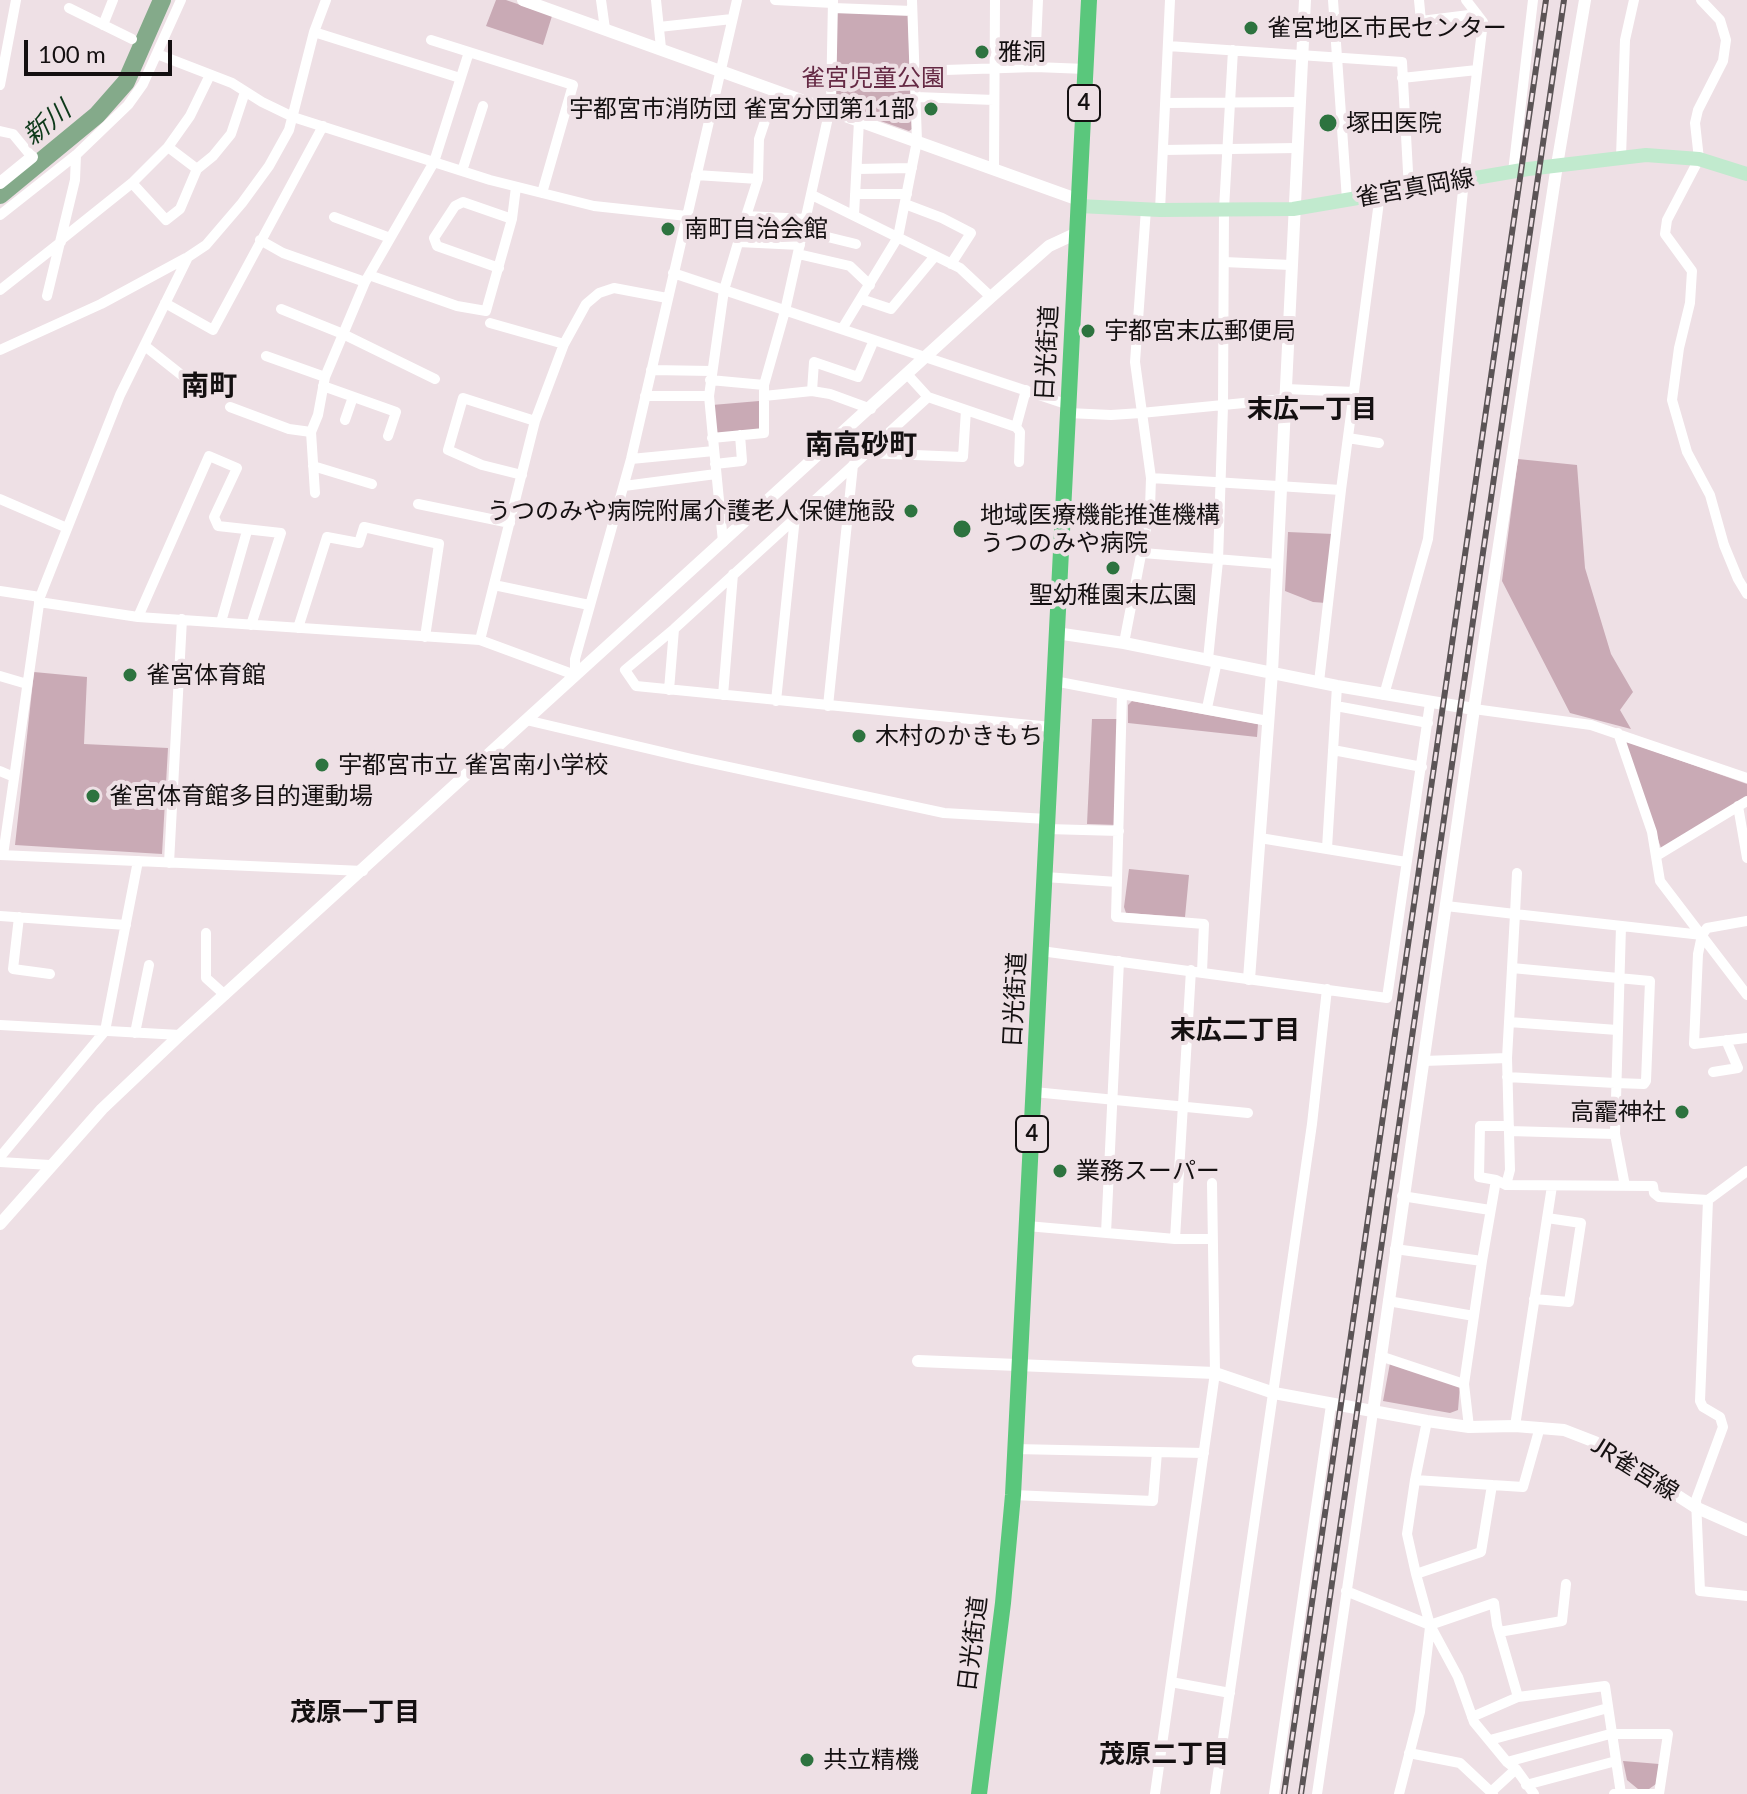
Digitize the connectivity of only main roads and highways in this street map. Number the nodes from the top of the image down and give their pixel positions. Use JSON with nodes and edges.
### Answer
{"nodes":[{"id":1,"x":1089,"y":0,"type":"edge"},
{"id":2,"x":1747,"y":174,"type":"edge"},
{"id":3,"x":1079,"y":203,"type":"junction"},
{"id":4,"x":979,"y":1794,"type":"edge"}],
"edges":[{"from":1,"to":3,"type":"highway","number":"4"},
{"from":2,"to":3,"type":"main road","name":"雀宮真岡線"},
{"from":3,"to":4,"type":"highway","name":"日光街道","number":"4"}]}
